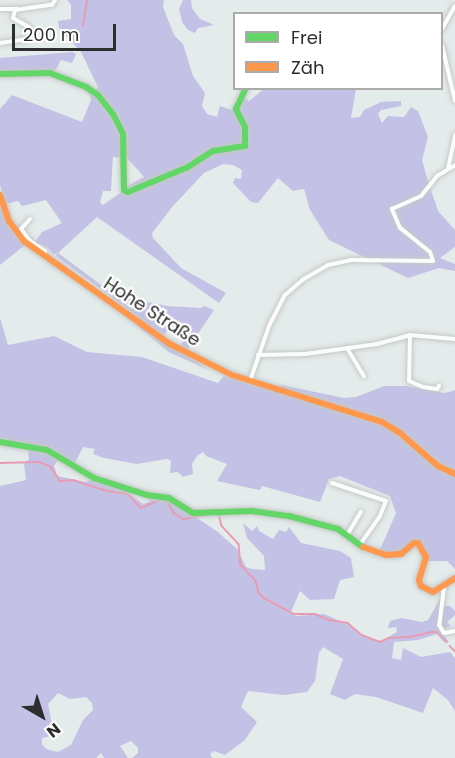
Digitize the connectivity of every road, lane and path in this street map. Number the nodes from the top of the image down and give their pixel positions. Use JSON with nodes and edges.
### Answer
{"nodes":[{"id":1,"x":55,"y":0,"type":"edge"},
{"id":2,"x":455,"y":6,"type":"edge"},
{"id":3,"x":0,"y":9,"type":"edge"},
{"id":4,"x":17,"y":9,"type":"junction"},
{"id":5,"x":443,"y":26,"type":"edge"},
{"id":6,"x":0,"y":43,"type":"edge"},
{"id":7,"x":443,"y":53,"type":"edge"},
{"id":8,"x":0,"y":74,"type":"edge"},
{"id":9,"x":245,"y":90,"type":"edge"},
{"id":10,"x":455,"y":101,"type":"edge"},
{"id":11,"x":455,"y":135,"type":"edge"},
{"id":12,"x":455,"y":165,"type":"edge"},
{"id":13,"x":447,"y":169,"type":"junction"},
{"id":14,"x":0,"y":195,"type":"edge"},
{"id":15,"x":30,"y":219,"type":"dead end"},
{"id":16,"x":44,"y":257,"type":"junction"},
{"id":17,"x":410,"y":335,"type":"junction"},
{"id":18,"x":455,"y":339,"type":"edge"},
{"id":19,"x":347,"y":348,"type":"junction"},
{"id":20,"x":258,"y":355,"type":"junction"},
{"id":21,"x":364,"y":376,"type":"dead end"},
{"id":22,"x":250,"y":381,"type":"junction"},
{"id":23,"x":439,"y":386,"type":"dead end"},
{"id":24,"x":0,"y":442,"type":"edge"},
{"id":25,"x":455,"y":474,"type":"edge"},
{"id":26,"x":332,"y":483,"type":"dead end"},
{"id":27,"x":361,"y":512,"type":"dead end"},
{"id":28,"x":347,"y":535,"type":"junction"},
{"id":29,"x":360,"y":545,"type":"junction"},
{"id":30,"x":455,"y":578,"type":"edge"},
{"id":31,"x":444,"y":587,"type":"junction"},
{"id":32,"x":455,"y":631,"type":"edge"}],
"edges":[{"from":1,"to":4,"type":"street"},
{"from":2,"to":5,"type":"street"},
{"from":3,"to":4,"type":"street"},
{"from":4,"to":6,"type":"street"},
{"from":7,"to":10,"type":"street"},
{"from":8,"to":9,"type":"street"},
{"from":11,"to":13,"type":"street"},
{"from":12,"to":13,"type":"street"},
{"from":13,"to":20,"type":"street"},
{"from":14,"to":16,"type":"street","name":"Hohe Straße"},
{"from":15,"to":16,"type":"street","name":"Hohe Straße"},
{"from":16,"to":22,"type":"street","name":"Hohe Straße"},
{"from":17,"to":18,"type":"street"},
{"from":17,"to":19,"type":"street"},
{"from":17,"to":23,"type":"street"},
{"from":19,"to":20,"type":"street"},
{"from":19,"to":21,"type":"street"},
{"from":20,"to":22,"type":"street"},
{"from":22,"to":25,"type":"street","name":"Hohe Straße"},
{"from":24,"to":28,"type":"street"},
{"from":26,"to":29,"type":"street"},
{"from":27,"to":28,"type":"street"},
{"from":28,"to":29,"type":"street"},
{"from":29,"to":31,"type":"street"},
{"from":30,"to":31,"type":"street"},
{"from":31,"to":32,"type":"street"}]}
